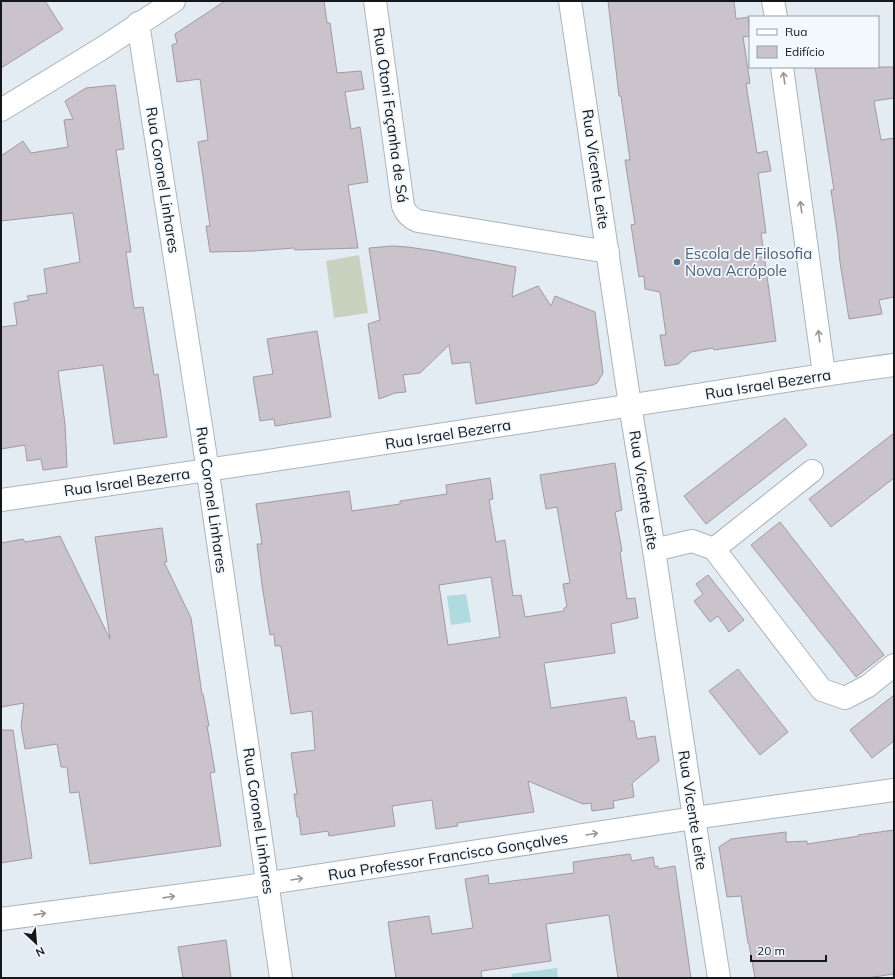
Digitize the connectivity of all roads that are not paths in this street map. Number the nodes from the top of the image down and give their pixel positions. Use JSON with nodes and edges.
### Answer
{"nodes":[{"id":1,"x":174,"y":1,"type":"edge"},
{"id":2,"x":375,"y":1,"type":"edge"},
{"id":3,"x":570,"y":1,"type":"edge"},
{"id":4,"x":773,"y":1,"type":"edge"},
{"id":5,"x":776,"y":16,"type":"edge"},
{"id":6,"x":138,"y":24,"type":"junction"},
{"id":7,"x":782,"y":68,"type":"edge"},
{"id":8,"x":1,"y":110,"type":"edge"},
{"id":9,"x":608,"y":252,"type":"junction"},
{"id":10,"x":894,"y":365,"type":"edge"},
{"id":11,"x":824,"y":374,"type":"junction"},
{"id":12,"x":630,"y":405,"type":"junction"},
{"id":13,"x":208,"y":471,"type":"junction"},
{"id":14,"x":812,"y":471,"type":"dead end"},
{"id":15,"x":1,"y":500,"type":"edge"},
{"id":16,"x":714,"y":549,"type":"junction"},
{"id":17,"x":654,"y":550,"type":"junction"},
{"id":18,"x":894,"y":665,"type":"edge"},
{"id":19,"x":894,"y":790,"type":"edge"},
{"id":20,"x":694,"y":818,"type":"junction"},
{"id":21,"x":268,"y":883,"type":"junction"},
{"id":22,"x":1,"y":919,"type":"edge"},
{"id":23,"x":282,"y":978,"type":"edge"},
{"id":24,"x":719,"y":978,"type":"edge"}],
"edges":[{"from":1,"to":6,"type":"street"},
{"from":2,"to":9,"type":"street","name":"Rua Otoni Façanha de Sá"},
{"from":3,"to":9,"type":"street","name":"Rua Vicente Leite"},
{"from":4,"to":5,"type":"street"},
{"from":6,"to":8,"type":"street"},
{"from":6,"to":13,"type":"street","name":"Rua Coronel Linhares"},
{"from":11,"to":7,"type":"street","one_way":true},
{"from":9,"to":12,"type":"street","name":"Rua Vicente Leite"},
{"from":10,"to":11,"type":"street","name":"Rua Israel Bezerra"},
{"from":11,"to":12,"type":"street","name":"Rua Israel Bezerra"},
{"from":12,"to":13,"type":"street","name":"Rua Israel Bezerra"},
{"from":12,"to":17,"type":"street","name":"Rua Vicente Leite"},
{"from":13,"to":15,"type":"street","name":"Rua Israel Bezerra"},
{"from":13,"to":21,"type":"street","name":"Rua Coronel Linhares"},
{"from":14,"to":16,"type":"street"},
{"from":16,"to":17,"type":"street"},
{"from":16,"to":18,"type":"street"},
{"from":17,"to":20,"type":"street","name":"Rua Vicente Leite"},
{"from":19,"to":20,"type":"street","name":"Rua Professor Francisco Gonçalves"},
{"from":21,"to":20,"type":"street","name":"Rua Professor Francisco Gonçalves","one_way":true},
{"from":20,"to":24,"type":"street","name":"Rua Vicente Leite"},
{"from":22,"to":21,"type":"street","name":"Rua Professor Francisco Gonçalves","one_way":true},
{"from":21,"to":23,"type":"street","name":"Rua Coronel Linhares"}]}
